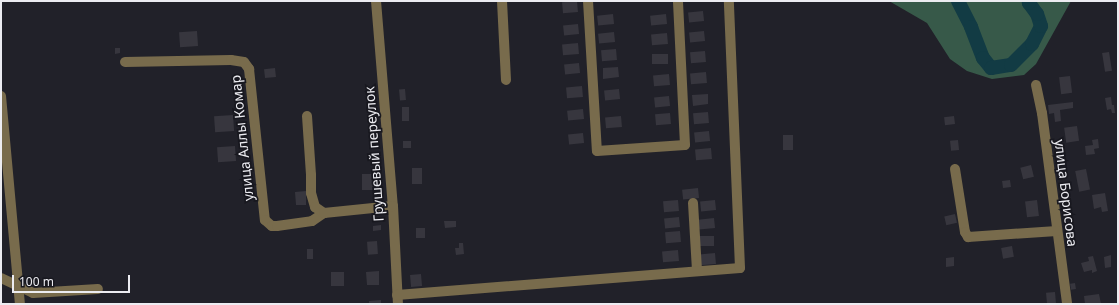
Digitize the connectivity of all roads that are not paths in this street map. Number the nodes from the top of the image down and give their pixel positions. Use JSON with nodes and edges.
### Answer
{"nodes":[{"id":1,"x":376,"y":1,"type":"edge"},
{"id":2,"x":502,"y":1,"type":"edge"},
{"id":3,"x":588,"y":1,"type":"edge"},
{"id":4,"x":678,"y":1,"type":"edge"},
{"id":5,"x":729,"y":1,"type":"edge"},
{"id":6,"x":125,"y":62,"type":"dead end"},
{"id":7,"x":506,"y":80,"type":"dead end"},
{"id":8,"x":1036,"y":85,"type":"dead end"},
{"id":9,"x":1,"y":96,"type":"edge"},
{"id":10,"x":307,"y":116,"type":"dead end"},
{"id":11,"x":955,"y":169,"type":"dead end"},
{"id":12,"x":693,"y":204,"type":"dead end"},
{"id":13,"x":393,"y":206,"type":"junction"},
{"id":14,"x":324,"y":213,"type":"junction"},
{"id":15,"x":1057,"y":231,"type":"junction"},
{"id":16,"x":697,"y":272,"type":"junction"},
{"id":17,"x":1,"y":278,"type":"edge"},
{"id":18,"x":18,"y":286,"type":"junction"},
{"id":19,"x":98,"y":289,"type":"dead end"},
{"id":20,"x":397,"y":299,"type":"edge"},
{"id":21,"x":20,"y":304,"type":"edge"},
{"id":22,"x":1066,"y":304,"type":"edge"}],
"edges":[{"from":1,"to":13,"type":"street","name":"Грушевый переулок"},
{"from":2,"to":7,"type":"street"},
{"from":3,"to":4,"type":"street"},
{"from":5,"to":16,"type":"street"},
{"from":6,"to":14,"type":"street","name":"улица Аллы Комар"},
{"from":8,"to":15,"type":"street","name":"улица Борисова"},
{"from":9,"to":18,"type":"street"},
{"from":10,"to":14,"type":"street"},
{"from":11,"to":15,"type":"street"},
{"from":12,"to":16,"type":"street"},
{"from":13,"to":14,"type":"street"},
{"from":13,"to":20,"type":"street","name":"Грушевый переулок"},
{"from":15,"to":22,"type":"street","name":"улица Борисова"},
{"from":16,"to":20,"type":"street"},
{"from":17,"to":18,"type":"street"},
{"from":18,"to":19,"type":"street"},
{"from":18,"to":21,"type":"street"}]}
